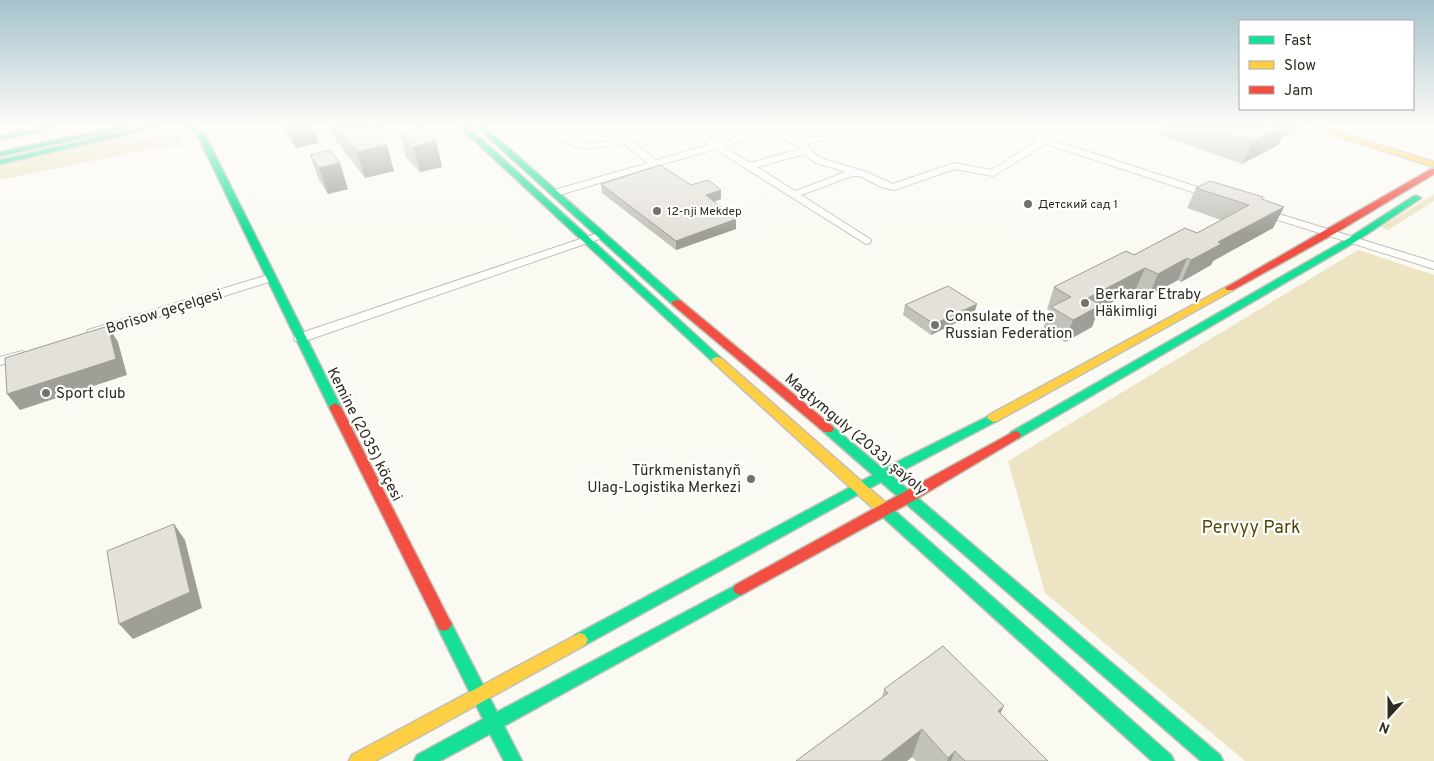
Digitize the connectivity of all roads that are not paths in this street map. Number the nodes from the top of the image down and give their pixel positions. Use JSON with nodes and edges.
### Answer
{"nodes":[{"id":1,"x":216,"y":163,"type":"edge"},
{"id":2,"x":502,"y":163,"type":"edge"},
{"id":3,"x":520,"y":163,"type":"edge"},
{"id":4,"x":660,"y":163,"type":"edge"},
{"id":5,"x":742,"y":163,"type":"edge"},
{"id":6,"x":761,"y":163,"type":"edge"},
{"id":7,"x":825,"y":163,"type":"edge"},
{"id":8,"x":1007,"y":163,"type":"edge"},
{"id":9,"x":1112,"y":163,"type":"edge"},
{"id":10,"x":655,"y":164,"type":"joint"},
{"id":11,"x":749,"y":167,"type":"junction"},
{"id":12,"x":1434,"y":171,"type":"edge"},
{"id":13,"x":857,"y":173,"type":"junction"},
{"id":14,"x":1426,"y":192,"type":"dead end"},
{"id":15,"x":555,"y":194,"type":"junction"},
{"id":16,"x":794,"y":195,"type":"junction"},
{"id":17,"x":1225,"y":199,"type":"edge"},
{"id":18,"x":1253,"y":208,"type":"edge"},
{"id":19,"x":1329,"y":233,"type":"junction"},
{"id":20,"x":601,"y":235,"type":"junction"},
{"id":21,"x":585,"y":240,"type":"junction"},
{"id":22,"x":1352,"y":240,"type":"junction"},
{"id":23,"x":866,"y":241,"type":"dead end"},
{"id":24,"x":1434,"y":266,"type":"edge"},
{"id":25,"x":271,"y":278,"type":"junction"},
{"id":26,"x":83,"y":336,"type":"edge"},
{"id":27,"x":300,"y":338,"type":"junction"},
{"id":28,"x":36,"y":350,"type":"edge"},
{"id":29,"x":0,"y":361,"type":"edge"},
{"id":30,"x":883,"y":475,"type":"junction"},
{"id":31,"x":859,"y":488,"type":"junction"},
{"id":32,"x":908,"y":497,"type":"junction"},
{"id":33,"x":883,"y":510,"type":"junction"},
{"id":34,"x":479,"y":694,"type":"junction"},
{"id":35,"x":493,"y":722,"type":"junction"},
{"id":36,"x":358,"y":761,"type":"edge"},
{"id":37,"x":422,"y":761,"type":"edge"},
{"id":38,"x":513,"y":761,"type":"edge"},
{"id":39,"x":1165,"y":761,"type":"edge"},
{"id":40,"x":1214,"y":761,"type":"edge"}],
"edges":[{"from":1,"to":25,"type":"main road","name":"Kemine (2035) köçesi"},
{"from":2,"to":21,"type":"main road"},
{"from":3,"to":15,"type":"main road","name":"Magtymguly (2033) şaýoly"},
{"from":4,"to":10,"type":"street"},
{"from":5,"to":11,"type":"street"},
{"from":6,"to":11,"type":"street"},
{"from":7,"to":13,"type":"street"},
{"from":8,"to":13,"type":"street"},
{"from":9,"to":17,"type":"street"},
{"from":10,"to":15,"type":"street"},
{"from":11,"to":16,"type":"street"},
{"from":12,"to":19,"type":"main road"},
{"from":13,"to":16,"type":"street"},
{"from":14,"to":22,"type":"main road"},
{"from":15,"to":20,"type":"main road","name":"Magtymguly (2033) şaýoly"},
{"from":16,"to":23,"type":"street"},
{"from":18,"to":19,"type":"street"},
{"from":19,"to":22,"type":"street"},
{"from":19,"to":30,"type":"main road"},
{"from":20,"to":21,"type":"street"},
{"from":20,"to":30,"type":"main road","name":"Magtymguly (2033) şaýoly"},
{"from":21,"to":27,"type":"street"},
{"from":21,"to":31,"type":"main road"},
{"from":22,"to":24,"type":"street"},
{"from":22,"to":32,"type":"main road"},
{"from":25,"to":26,"type":"street","name":"Borisow geçelgesi"},
{"from":25,"to":27,"type":"main road","name":"Kemine (2035) köçesi"},
{"from":27,"to":34,"type":"main road","name":"Kemine (2035) köçesi"},
{"from":28,"to":29,"type":"street"},
{"from":30,"to":31,"type":"main road"},
{"from":30,"to":32,"type":"main road","name":"Magtymguly (2033) şaýoly"},
{"from":31,"to":33,"type":"main road"},
{"from":31,"to":34,"type":"main road"},
{"from":32,"to":33,"type":"main road"},
{"from":32,"to":40,"type":"main road","name":"Magtymguly (2033) şaýoly"},
{"from":33,"to":35,"type":"main road"},
{"from":33,"to":39,"type":"main road"},
{"from":34,"to":35,"type":"main road","name":"Kemine (2035) köçesi"},
{"from":34,"to":36,"type":"main road"},
{"from":35,"to":37,"type":"main road"},
{"from":35,"to":38,"type":"main road","name":"Kemine (2035) köçesi"}]}
